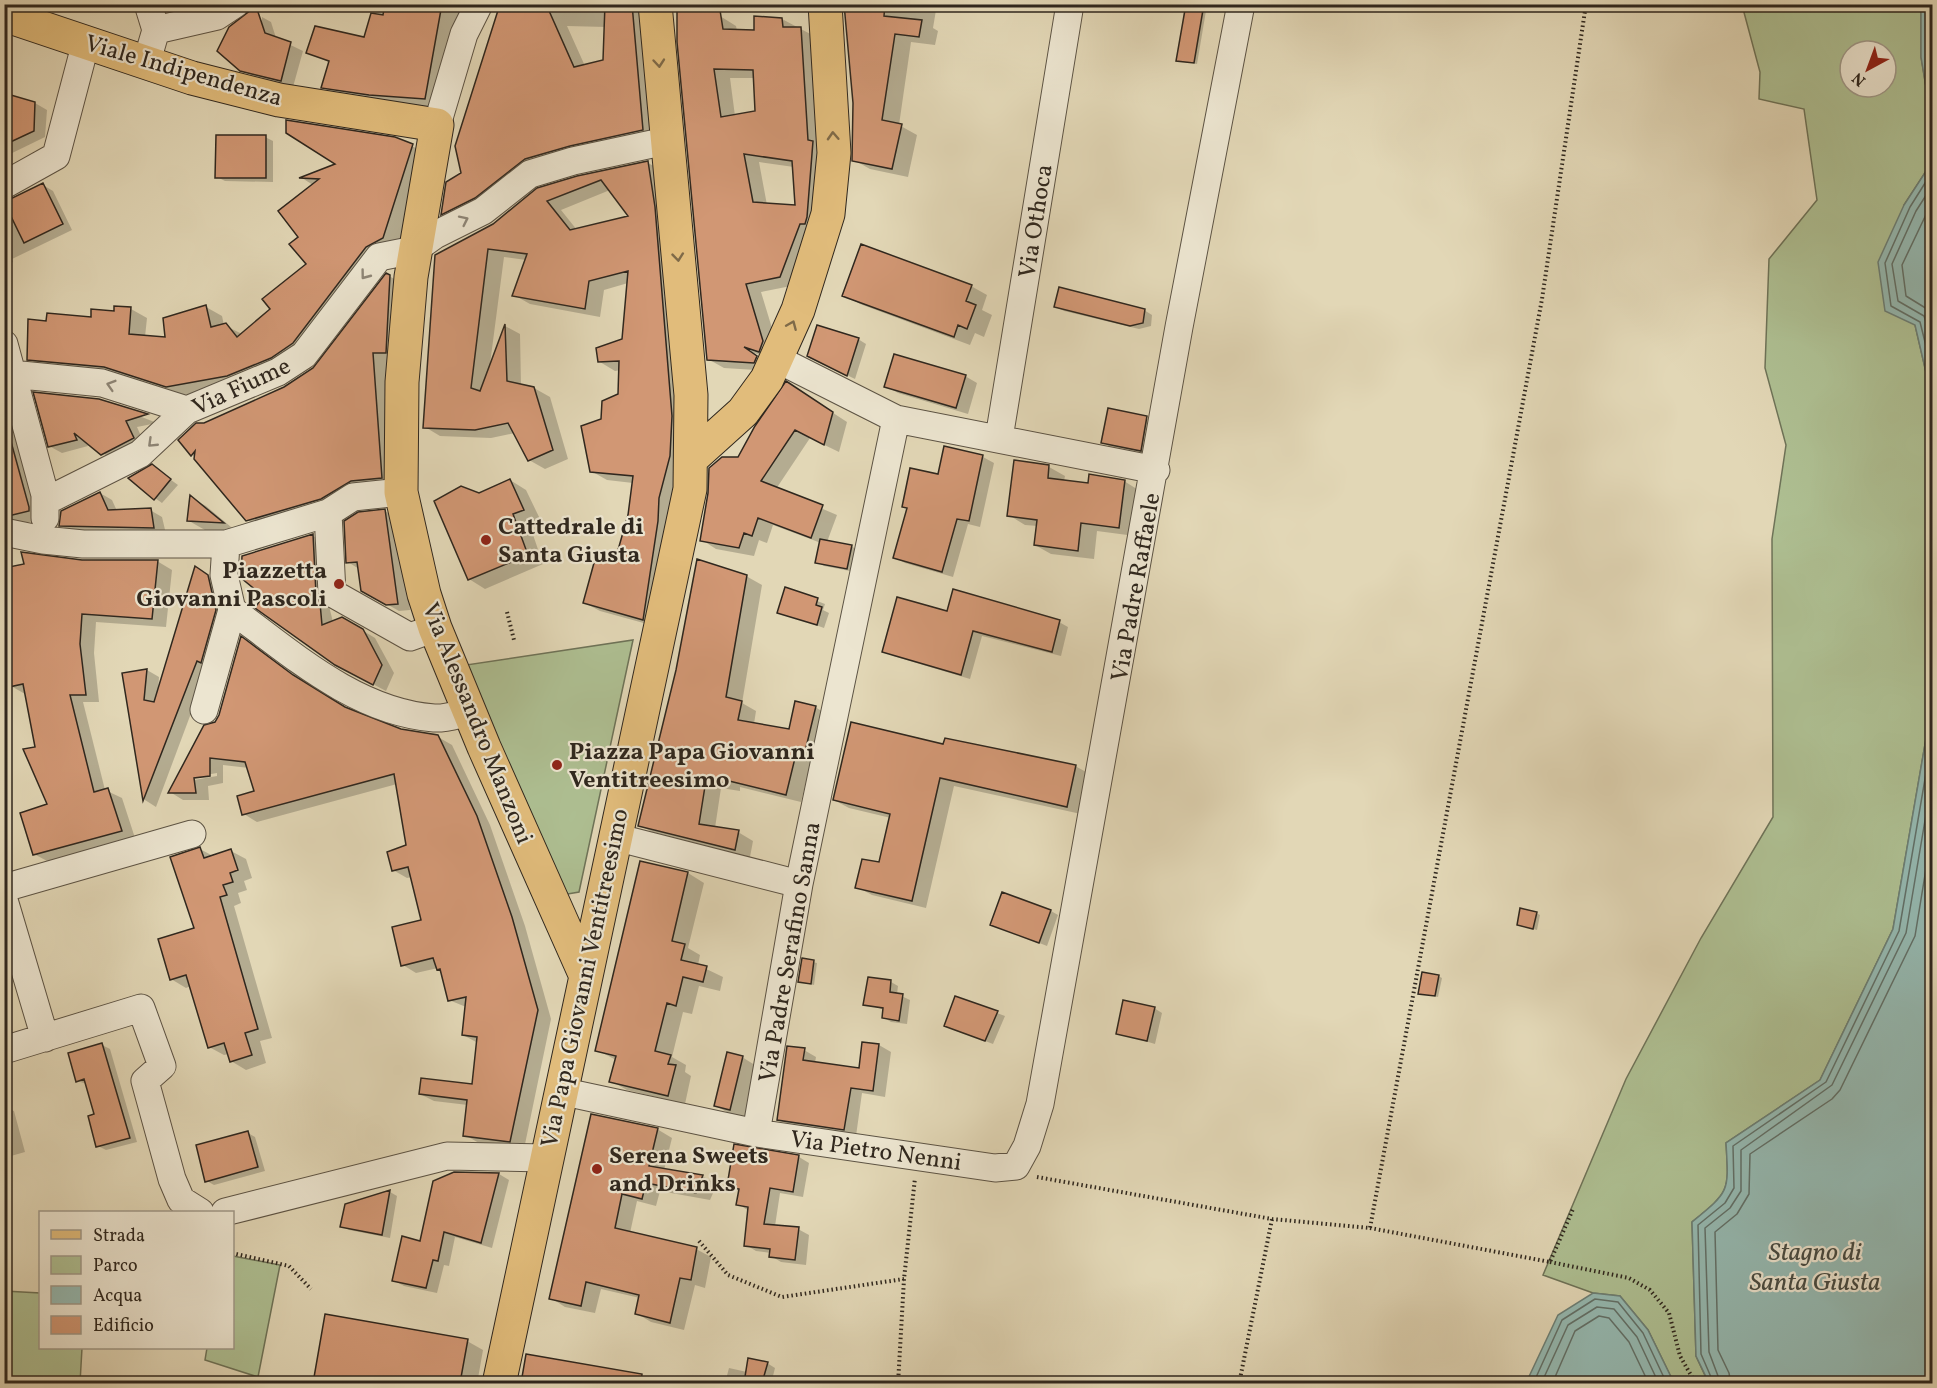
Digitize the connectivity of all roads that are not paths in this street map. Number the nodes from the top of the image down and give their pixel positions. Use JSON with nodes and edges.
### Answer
{"nodes":[{"id":1,"x":148,"y":4,"type":"edge"},
{"id":2,"x":235,"y":4,"type":"edge"},
{"id":3,"x":479,"y":4,"type":"edge"},
{"id":4,"x":654,"y":4,"type":"edge"},
{"id":5,"x":825,"y":4,"type":"edge"},
{"id":6,"x":1070,"y":4,"type":"edge"},
{"id":7,"x":1240,"y":4,"type":"edge"},
{"id":8,"x":4,"y":15,"type":"edge"},
{"id":9,"x":156,"y":30,"type":"junction"},
{"id":10,"x":86,"y":42,"type":"junction"},
{"id":11,"x":146,"y":62,"type":"junction"},
{"id":12,"x":437,"y":125,"type":"junction"},
{"id":13,"x":666,"y":141,"type":"junction"},
{"id":14,"x":4,"y":185,"type":"edge"},
{"id":15,"x":414,"y":250,"type":"junction"},
{"id":16,"x":4,"y":344,"type":"edge"},
{"id":17,"x":777,"y":359,"type":"junction"},
{"id":18,"x":11,"y":374,"type":"junction"},
{"id":19,"x":691,"y":396,"type":"junction"},
{"id":20,"x":187,"y":410,"type":"junction"},
{"id":21,"x":743,"y":412,"type":"junction"},
{"id":22,"x":896,"y":419,"type":"junction"},
{"id":23,"x":999,"y":438,"type":"junction"},
{"id":24,"x":692,"y":458,"type":"junction"},
{"id":25,"x":1156,"y":470,"type":"junction"},
{"id":26,"x":401,"y":492,"type":"junction"},
{"id":27,"x":46,"y":501,"type":"junction"},
{"id":28,"x":328,"y":513,"type":"junction"},
{"id":29,"x":4,"y":532,"type":"edge"},
{"id":30,"x":43,"y":540,"type":"junction"},
{"id":31,"x":226,"y":544,"type":"junction"},
{"id":32,"x":232,"y":610,"type":"junction"},
{"id":33,"x":435,"y":628,"type":"junction"},
{"id":34,"x":204,"y":710,"type":"dead end"},
{"id":35,"x":471,"y":712,"type":"junction"},
{"id":36,"x":192,"y":834,"type":"dead end"},
{"id":37,"x":615,"y":837,"type":"junction"},
{"id":38,"x":799,"y":884,"type":"junction"},
{"id":39,"x":4,"y":888,"type":"edge"},
{"id":40,"x":4,"y":900,"type":"edge"},
{"id":41,"x":585,"y":974,"type":"junction"},
{"id":42,"x":45,"y":1038,"type":"junction"},
{"id":43,"x":4,"y":1050,"type":"edge"},
{"id":44,"x":560,"y":1091,"type":"junction"},
{"id":45,"x":756,"y":1133,"type":"junction"},
{"id":46,"x":546,"y":1158,"type":"junction"},
{"id":47,"x":1016,"y":1166,"type":"joint"},
{"id":48,"x":199,"y":1211,"type":"edge"},
{"id":49,"x":229,"y":1211,"type":"edge"},
{"id":50,"x":499,"y":1383,"type":"edge"}],
"edges":[{"from":1,"to":9,"type":"street"},
{"from":2,"to":9,"type":"street"},
{"from":3,"to":12,"type":"street","name":"Via Alessandro Manzoni"},
{"from":4,"to":13,"type":"main road","name":"Via Papa Giovanni Ventitreesimo","one_way":true},
{"from":17,"to":5,"type":"main road","one_way":true},
{"from":6,"to":23,"type":"street","name":"Via Othoca"},
{"from":7,"to":25,"type":"street","name":"Via Padre Raffaele"},
{"from":8,"to":10,"type":"main road","name":"Viale Indipendenza"},
{"from":9,"to":11,"type":"street"},
{"from":10,"to":11,"type":"main road","name":"Viale Indipendenza"},
{"from":10,"to":14,"type":"street"},
{"from":11,"to":12,"type":"main road","name":"Viale Indipendenza"},
{"from":12,"to":15,"type":"main road","name":"Via Alessandro Manzoni"},
{"from":15,"to":13,"type":"street","one_way":true},
{"from":13,"to":19,"type":"main road","name":"Via Papa Giovanni Ventitreesimo","one_way":true},
{"from":15,"to":20,"type":"street","name":"Via Fiume","one_way":true},
{"from":15,"to":26,"type":"main road","name":"Via Alessandro Manzoni"},
{"from":16,"to":18,"type":"street"},
{"from":17,"to":21,"type":"main road"},
{"from":17,"to":22,"type":"street"},
{"from":20,"to":18,"type":"street","one_way":true},
{"from":18,"to":27,"type":"street"},
{"from":19,"to":21,"type":"main road"},
{"from":19,"to":24,"type":"main road","name":"Via Papa Giovanni Ventitreesimo"},
{"from":20,"to":27,"type":"street","name":"Via Fiume","one_way":true},
{"from":21,"to":24,"type":"main road"},
{"from":22,"to":23,"type":"street"},
{"from":22,"to":38,"type":"street","name":"Via Padre Serafino Sanna"},
{"from":23,"to":25,"type":"street"},
{"from":24,"to":37,"type":"main road","name":"Via Papa Giovanni Ventitreesimo"},
{"from":25,"to":47,"type":"street","name":"Via Padre Raffaele"},
{"from":26,"to":28,"type":"street"},
{"from":26,"to":33,"type":"main road","name":"Via Alessandro Manzoni"},
{"from":27,"to":30,"type":"street"},
{"from":28,"to":31,"type":"street"},
{"from":28,"to":33,"type":"street"},
{"from":29,"to":30,"type":"street"},
{"from":30,"to":31,"type":"street"},
{"from":31,"to":32,"type":"street"},
{"from":32,"to":34,"type":"street"},
{"from":32,"to":35,"type":"street"},
{"from":33,"to":35,"type":"main road","name":"Via Alessandro Manzoni"},
{"from":35,"to":41,"type":"main road","name":"Via Alessandro Manzoni"},
{"from":36,"to":39,"type":"street"},
{"from":37,"to":38,"type":"street"},
{"from":37,"to":41,"type":"main road","name":"Via Papa Giovanni Ventitreesimo"},
{"from":38,"to":45,"type":"street","name":"Via Padre Serafino Sanna"},
{"from":40,"to":42,"type":"street"},
{"from":41,"to":44,"type":"main road","name":"Via Papa Giovanni Ventitreesimo"},
{"from":42,"to":43,"type":"street"},
{"from":42,"to":48,"type":"street"},
{"from":44,"to":45,"type":"street","name":"Via Pietro Nenni"},
{"from":44,"to":46,"type":"main road","name":"Via Papa Giovanni Ventitreesimo"},
{"from":45,"to":47,"type":"street","name":"Via Pietro Nenni"},
{"from":46,"to":49,"type":"street"},
{"from":46,"to":50,"type":"main road","name":"Via Papa Giovanni Ventitreesimo"}]}
